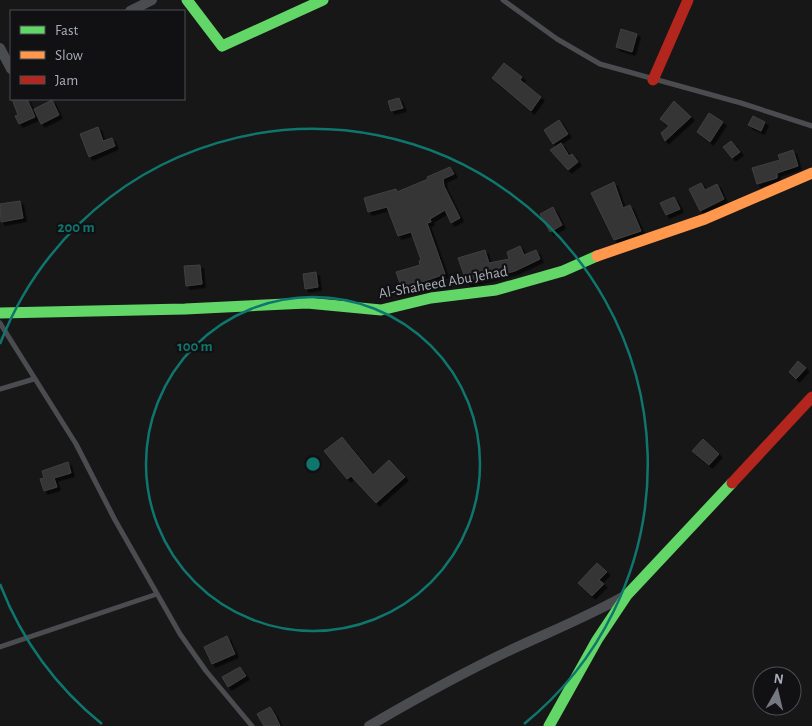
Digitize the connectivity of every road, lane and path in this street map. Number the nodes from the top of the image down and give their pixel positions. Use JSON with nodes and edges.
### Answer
{"nodes":[{"id":1,"x":152,"y":0,"type":"edge"},
{"id":2,"x":186,"y":0,"type":"edge"},
{"id":3,"x":323,"y":0,"type":"edge"},
{"id":4,"x":503,"y":0,"type":"edge"},
{"id":5,"x":688,"y":0,"type":"edge"},
{"id":6,"x":132,"y":10,"type":"edge"},
{"id":7,"x":0,"y":48,"type":"edge"},
{"id":8,"x":10,"y":67,"type":"edge"},
{"id":9,"x":653,"y":80,"type":"junction"},
{"id":10,"x":812,"y":126,"type":"edge"},
{"id":11,"x":812,"y":173,"type":"edge"},
{"id":12,"x":0,"y":313,"type":"edge"},
{"id":13,"x":0,"y":323,"type":"edge"},
{"id":14,"x":34,"y":379,"type":"junction"},
{"id":15,"x":0,"y":389,"type":"edge"},
{"id":16,"x":812,"y":397,"type":"edge"},
{"id":17,"x":157,"y":594,"type":"junction"},
{"id":18,"x":627,"y":595,"type":"junction"},
{"id":19,"x":0,"y":647,"type":"edge"},
{"id":20,"x":252,"y":726,"type":"edge"},
{"id":21,"x":369,"y":726,"type":"edge"},
{"id":22,"x":549,"y":726,"type":"edge"}],
"edges":[{"from":1,"to":6,"type":"street"},
{"from":2,"to":3,"type":"street"},
{"from":4,"to":9,"type":"lane"},
{"from":5,"to":9,"type":"street"},
{"from":7,"to":8,"type":"street"},
{"from":9,"to":10,"type":"lane"},
{"from":11,"to":12,"type":"street","name":"Al-Shaheed Abu Jehad"},
{"from":13,"to":14,"type":"lane"},
{"from":14,"to":15,"type":"lane"},
{"from":14,"to":17,"type":"lane"},
{"from":16,"to":18,"type":"street"},
{"from":17,"to":19,"type":"lane"},
{"from":17,"to":20,"type":"lane"},
{"from":18,"to":21,"type":"street"},
{"from":18,"to":22,"type":"street"}]}
